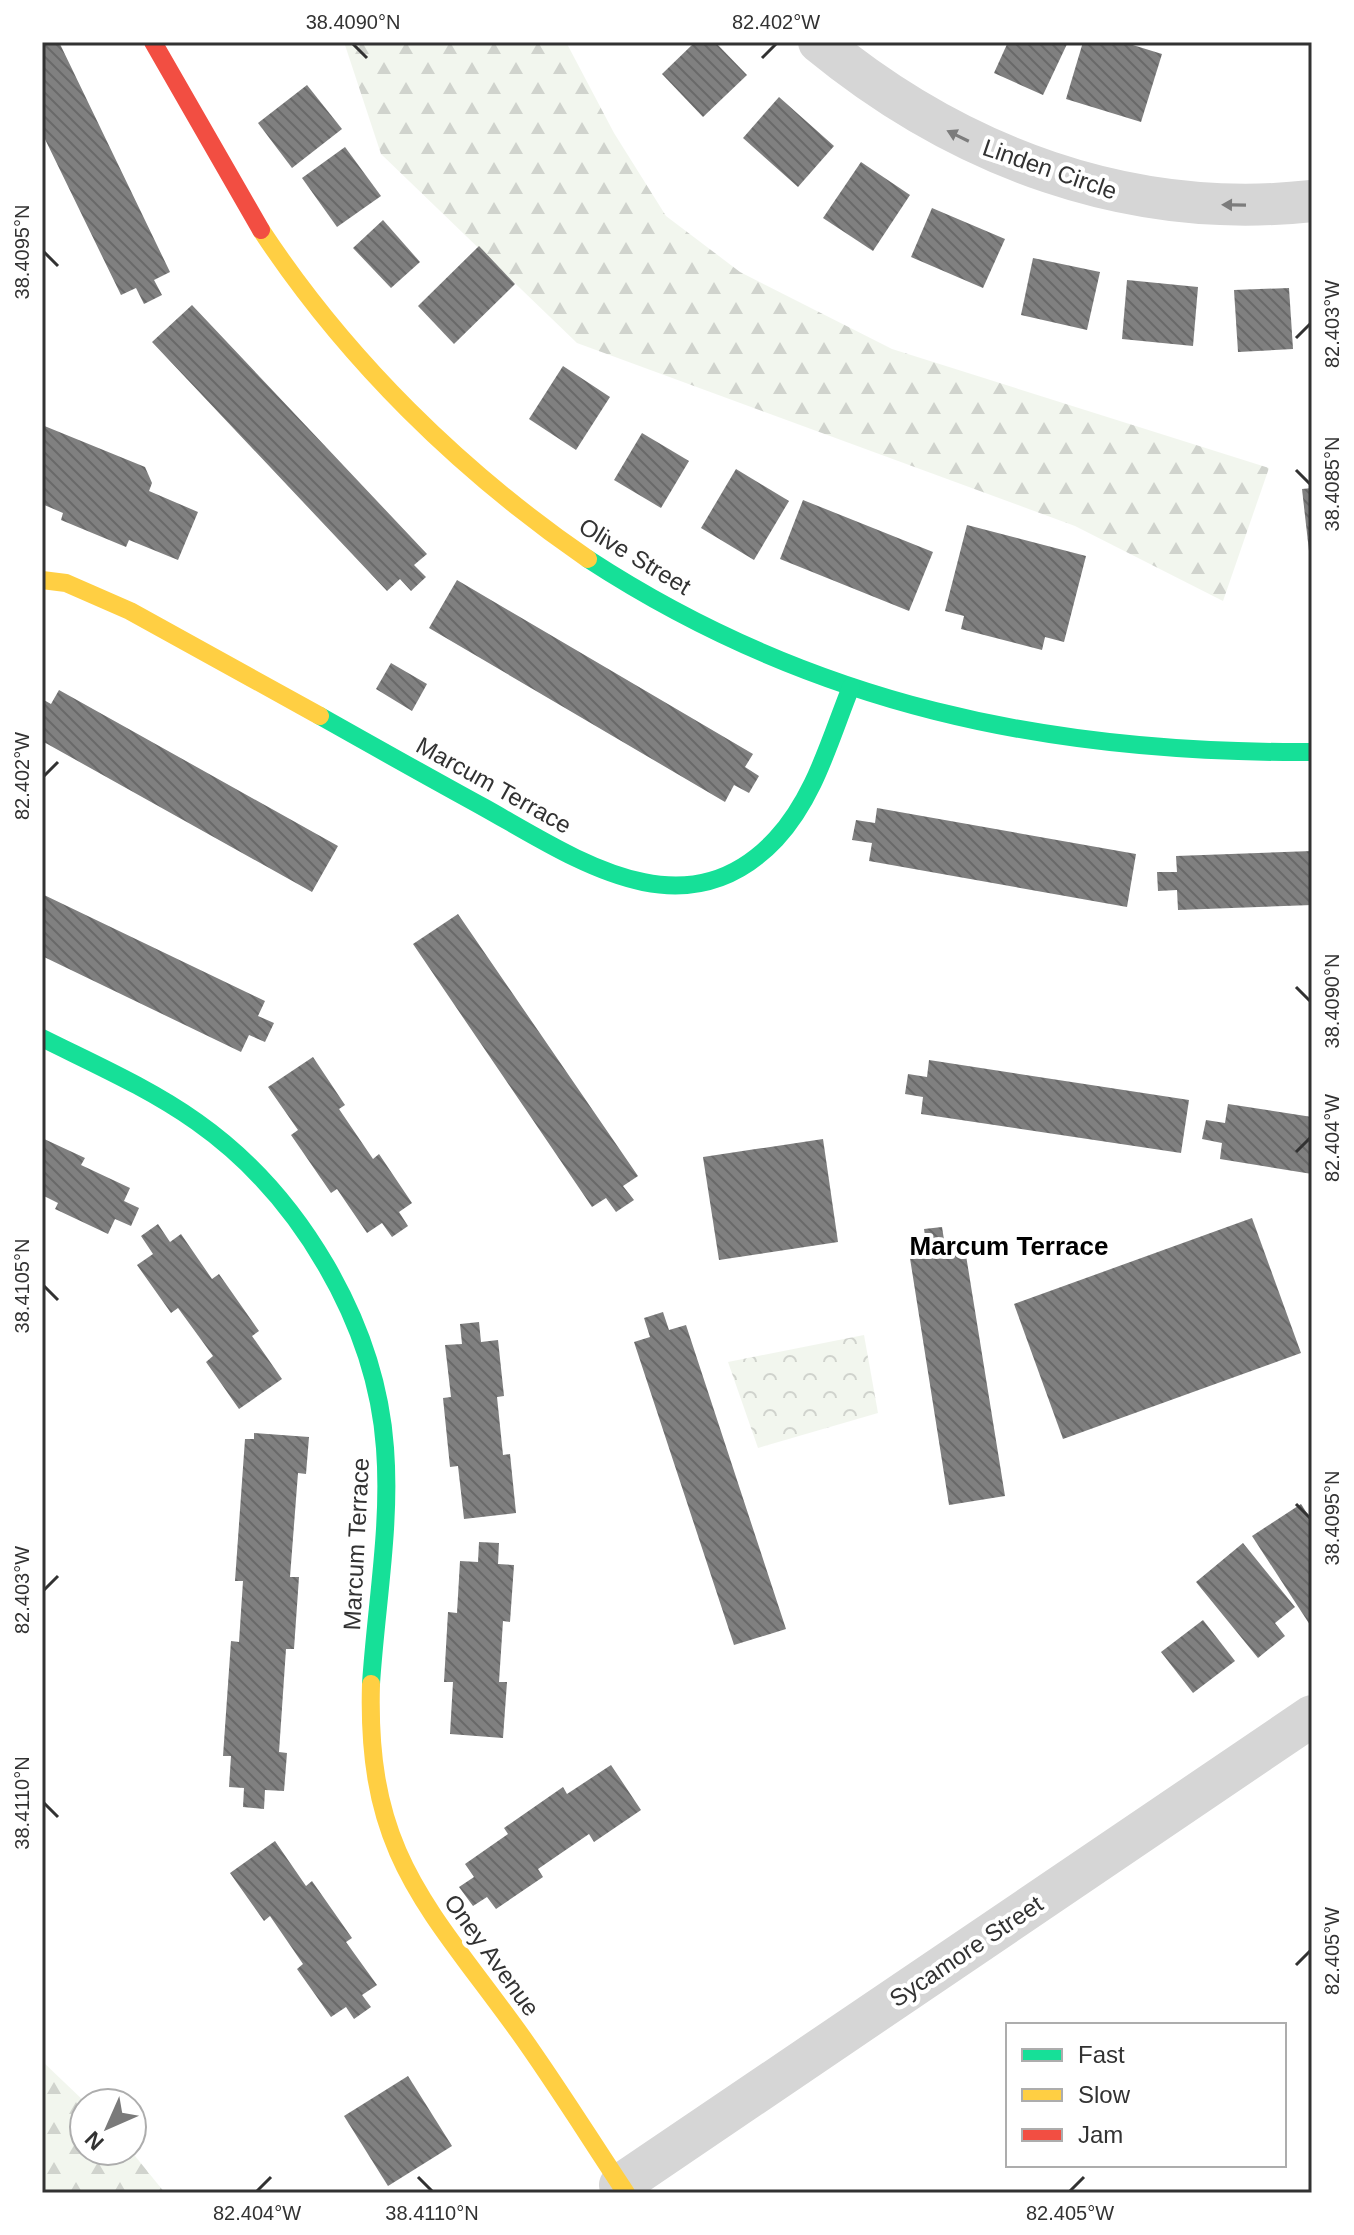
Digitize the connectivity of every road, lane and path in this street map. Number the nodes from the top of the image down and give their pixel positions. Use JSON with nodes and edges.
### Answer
{"nodes":[{"id":1,"x":153,"y":42,"type":"edge"},
{"id":2,"x":819,"y":42,"type":"edge"},
{"id":3,"x":1312,"y":201,"type":"edge"},
{"id":4,"x":42,"y":580,"type":"edge"},
{"id":5,"x":851,"y":687,"type":"junction"},
{"id":6,"x":1312,"y":752,"type":"edge"},
{"id":7,"x":42,"y":1038,"type":"edge"},
{"id":8,"x":1312,"y":1716,"type":"edge"},
{"id":9,"x":370,"y":1726,"type":"joint"},
{"id":10,"x":623,"y":2189,"type":"edge"}],
"edges":[{"from":1,"to":5,"type":"street","name":"Olive Street"},
{"from":3,"to":2,"type":"street","name":"Linden Circle","one_way":true},
{"from":4,"to":5,"type":"street","name":"Marcum Terrace"},
{"from":5,"to":6,"type":"street","name":"Olive Street"},
{"from":7,"to":9,"type":"street","name":"Marcum Terrace"},
{"from":8,"to":10,"type":"street","name":"Sycamore Street"},
{"from":9,"to":10,"type":"street","name":"Oney Avenue"}]}
